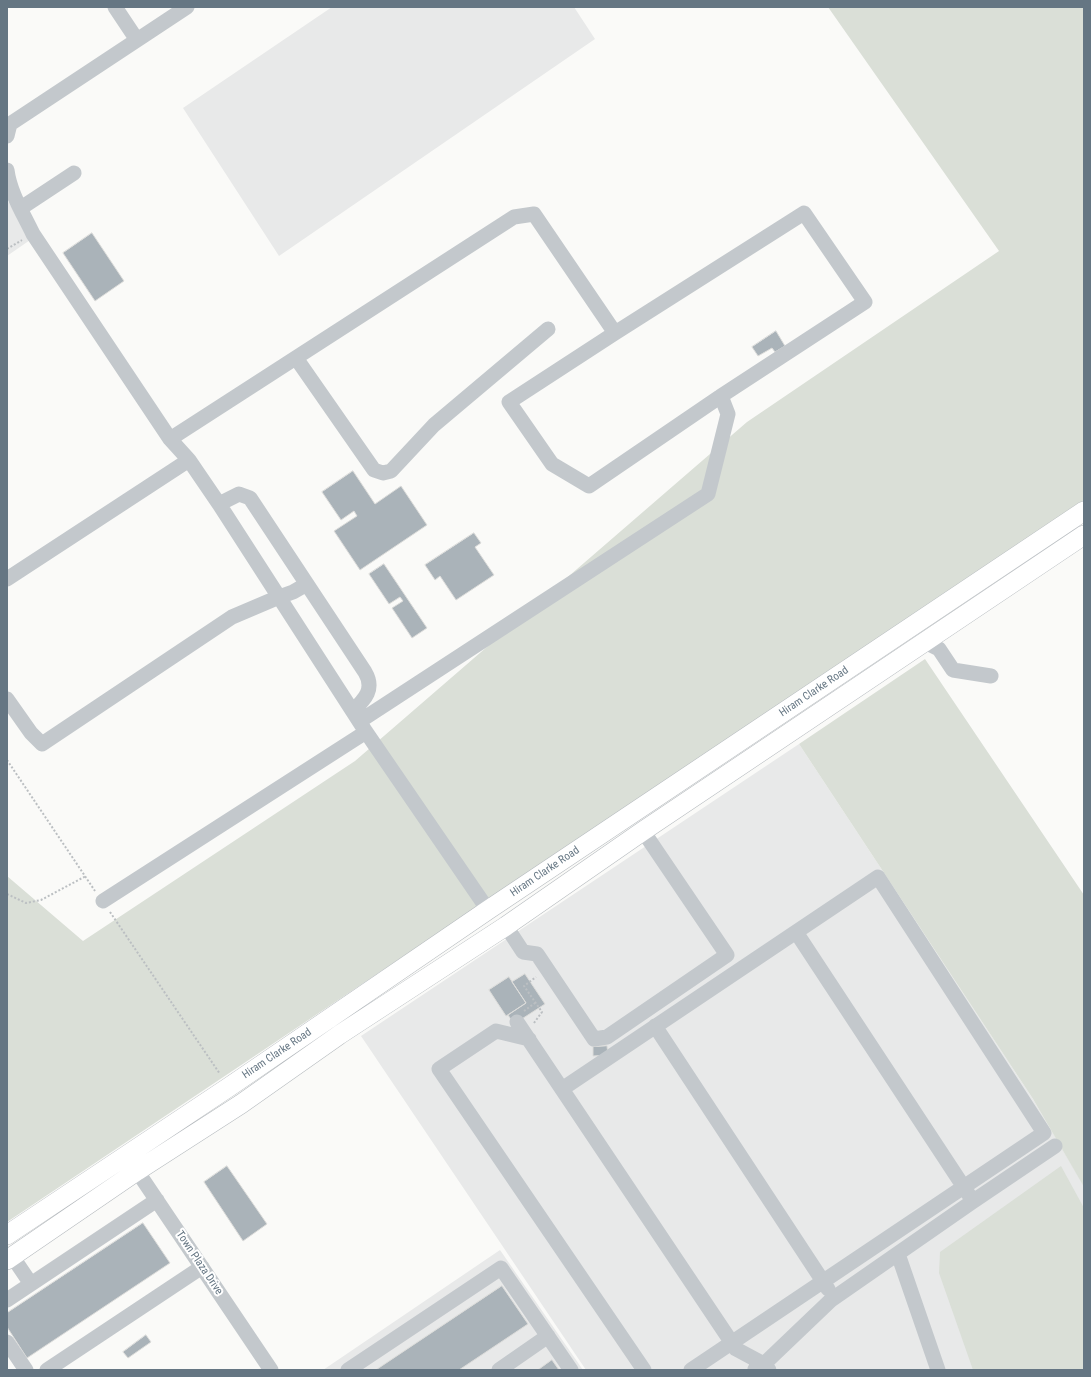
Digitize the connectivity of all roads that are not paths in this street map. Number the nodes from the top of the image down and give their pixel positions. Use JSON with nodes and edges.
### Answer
{"nodes":[{"id":1,"x":115,"y":7,"type":"edge"},
{"id":2,"x":187,"y":7,"type":"edge"},
{"id":3,"x":137,"y":40,"type":"junction"},
{"id":4,"x":7,"y":136,"type":"edge"},
{"id":5,"x":7,"y":170,"type":"edge"},
{"id":6,"x":74,"y":172,"type":"dead end"},
{"id":7,"x":21,"y":208,"type":"junction"},
{"id":8,"x":548,"y":329,"type":"dead end"},
{"id":9,"x":615,"y":333,"type":"junction"},
{"id":10,"x":296,"y":358,"type":"junction"},
{"id":11,"x":722,"y":396,"type":"junction"},
{"id":12,"x":170,"y":439,"type":"junction"},
{"id":13,"x":189,"y":460,"type":"junction"},
{"id":14,"x":219,"y":504,"type":"junction"},
{"id":15,"x":1079,"y":514,"type":"edge"},
{"id":16,"x":1084,"y":534,"type":"edge"},
{"id":17,"x":7,"y":579,"type":"edge"},
{"id":18,"x":307,"y":584,"type":"junction"},
{"id":19,"x":280,"y":597,"type":"junction"},
{"id":20,"x":914,"y":625,"type":"junction"},
{"id":21,"x":925,"y":642,"type":"junction"},
{"id":22,"x":991,"y":676,"type":"dead end"},
{"id":23,"x":7,"y":699,"type":"edge"},
{"id":24,"x":771,"y":720,"type":"junction"},
{"id":25,"x":360,"y":721,"type":"junction"},
{"id":26,"x":783,"y":738,"type":"junction"},
{"id":27,"x":629,"y":815,"type":"junction"},
{"id":28,"x":643,"y":832,"type":"junction"},
{"id":29,"x":103,"y":901,"type":"road end"},
{"id":30,"x":488,"y":910,"type":"junction"},
{"id":31,"x":506,"y":926,"type":"junction"},
{"id":32,"x":796,"y":932,"type":"junction"},
{"id":33,"x":328,"y":1019,"type":"junction"},
{"id":34,"x":655,"y":1026,"type":"junction"},
{"id":35,"x":339,"y":1035,"type":"junction"},
{"id":36,"x":562,"y":1089,"type":"junction"},
{"id":37,"x":1055,"y":1146,"type":"dead end"},
{"id":38,"x":127,"y":1155,"type":"junction"},
{"id":39,"x":137,"y":1171,"type":"junction"},
{"id":40,"x":964,"y":1186,"type":"junction"},
{"id":41,"x":157,"y":1200,"type":"junction"},
{"id":42,"x":972,"y":1202,"type":"junction"},
{"id":43,"x":7,"y":1235,"type":"edge"},
{"id":44,"x":898,"y":1254,"type":"junction"},
{"id":45,"x":9,"y":1255,"type":"edge"},
{"id":46,"x":202,"y":1266,"type":"junction"},
{"id":47,"x":823,"y":1281,"type":"junction"},
{"id":48,"x":31,"y":1284,"type":"junction"},
{"id":49,"x":7,"y":1300,"type":"edge"},
{"id":50,"x":831,"y":1300,"type":"junction"},
{"id":51,"x":548,"y":1336,"type":"junction"},
{"id":52,"x":7,"y":1342,"type":"edge"},
{"id":53,"x":732,"y":1343,"type":"junction"},
{"id":54,"x":762,"y":1368,"type":"edge"},
{"id":55,"x":26,"y":1370,"type":"edge"},
{"id":56,"x":47,"y":1370,"type":"edge"},
{"id":57,"x":271,"y":1370,"type":"edge"},
{"id":58,"x":348,"y":1370,"type":"edge"},
{"id":59,"x":499,"y":1370,"type":"edge"},
{"id":60,"x":571,"y":1370,"type":"edge"},
{"id":61,"x":644,"y":1370,"type":"edge"},
{"id":62,"x":691,"y":1370,"type":"edge"},
{"id":63,"x":938,"y":1370,"type":"edge"}],
"edges":[{"from":1,"to":3,"type":"street"},
{"from":2,"to":3,"type":"street"},
{"from":3,"to":4,"type":"street"},
{"from":5,"to":7,"type":"street"},
{"from":6,"to":7,"type":"street"},
{"from":7,"to":12,"type":"street"},
{"from":8,"to":10,"type":"street"},
{"from":9,"to":10,"type":"street"},
{"from":9,"to":11,"type":"street"},
{"from":9,"to":11,"type":"street"},
{"from":10,"to":12,"type":"street"},
{"from":11,"to":25,"type":"street"},
{"from":12,"to":13,"type":"street"},
{"from":13,"to":14,"type":"street"},
{"from":13,"to":17,"type":"street"},
{"from":14,"to":18,"type":"street"},
{"from":14,"to":19,"type":"street"},
{"from":15,"to":16,"type":"main road"},
{"from":15,"to":20,"type":"main road","name":"Hiram Clarke Road"},
{"from":16,"to":21,"type":"main road","name":"Hiram Clarke Road"},
{"from":18,"to":19,"type":"street"},
{"from":18,"to":25,"type":"street"},
{"from":19,"to":23,"type":"street"},
{"from":19,"to":25,"type":"street"},
{"from":20,"to":21,"type":"main road"},
{"from":20,"to":24,"type":"main road","name":"Hiram Clarke Road"},
{"from":21,"to":22,"type":"street"},
{"from":21,"to":26,"type":"main road","name":"Hiram Clarke Road"},
{"from":24,"to":26,"type":"main road"},
{"from":24,"to":27,"type":"main road","name":"Hiram Clarke Road"},
{"from":25,"to":29,"type":"street"},
{"from":25,"to":30,"type":"street"},
{"from":26,"to":28,"type":"main road","name":"Hiram Clarke Road"},
{"from":27,"to":28,"type":"main road"},
{"from":27,"to":30,"type":"main road","name":"Hiram Clarke Road"},
{"from":28,"to":31,"type":"main road","name":"Hiram Clarke Road"},
{"from":28,"to":31,"type":"street"},
{"from":30,"to":31,"type":"main road"},
{"from":30,"to":33,"type":"main road","name":"Hiram Clarke Road"},
{"from":31,"to":35,"type":"main road","name":"Hiram Clarke Road"},
{"from":32,"to":34,"type":"street"},
{"from":32,"to":40,"type":"street"},
{"from":32,"to":40,"type":"street"},
{"from":33,"to":35,"type":"main road"},
{"from":33,"to":38,"type":"main road","name":"Hiram Clarke Road"},
{"from":34,"to":36,"type":"street"},
{"from":34,"to":47,"type":"street"},
{"from":35,"to":39,"type":"main road","name":"Hiram Clarke Road"},
{"from":36,"to":53,"type":"street"},
{"from":36,"to":61,"type":"street"},
{"from":37,"to":42,"type":"street"},
{"from":38,"to":39,"type":"street","name":"Town Plaza Drive"},
{"from":38,"to":43,"type":"main road","name":"Hiram Clarke Road"},
{"from":39,"to":41,"type":"street","name":"Town Plaza Drive"},
{"from":39,"to":45,"type":"main road","name":"Hiram Clarke Road"},
{"from":40,"to":42,"type":"street"},
{"from":40,"to":47,"type":"street"},
{"from":41,"to":46,"type":"street","name":"Town Plaza Drive"},
{"from":41,"to":48,"type":"street"},
{"from":42,"to":44,"type":"street"},
{"from":44,"to":50,"type":"street"},
{"from":44,"to":63,"type":"street"},
{"from":45,"to":48,"type":"street"},
{"from":46,"to":56,"type":"street"},
{"from":46,"to":57,"type":"street","name":"Town Plaza Drive"},
{"from":47,"to":50,"type":"street"},
{"from":47,"to":53,"type":"street"},
{"from":48,"to":49,"type":"street"},
{"from":50,"to":54,"type":"street"},
{"from":51,"to":58,"type":"street"},
{"from":51,"to":59,"type":"street"},
{"from":51,"to":60,"type":"street"},
{"from":52,"to":55,"type":"street"},
{"from":53,"to":54,"type":"street"},
{"from":53,"to":62,"type":"street"}]}
